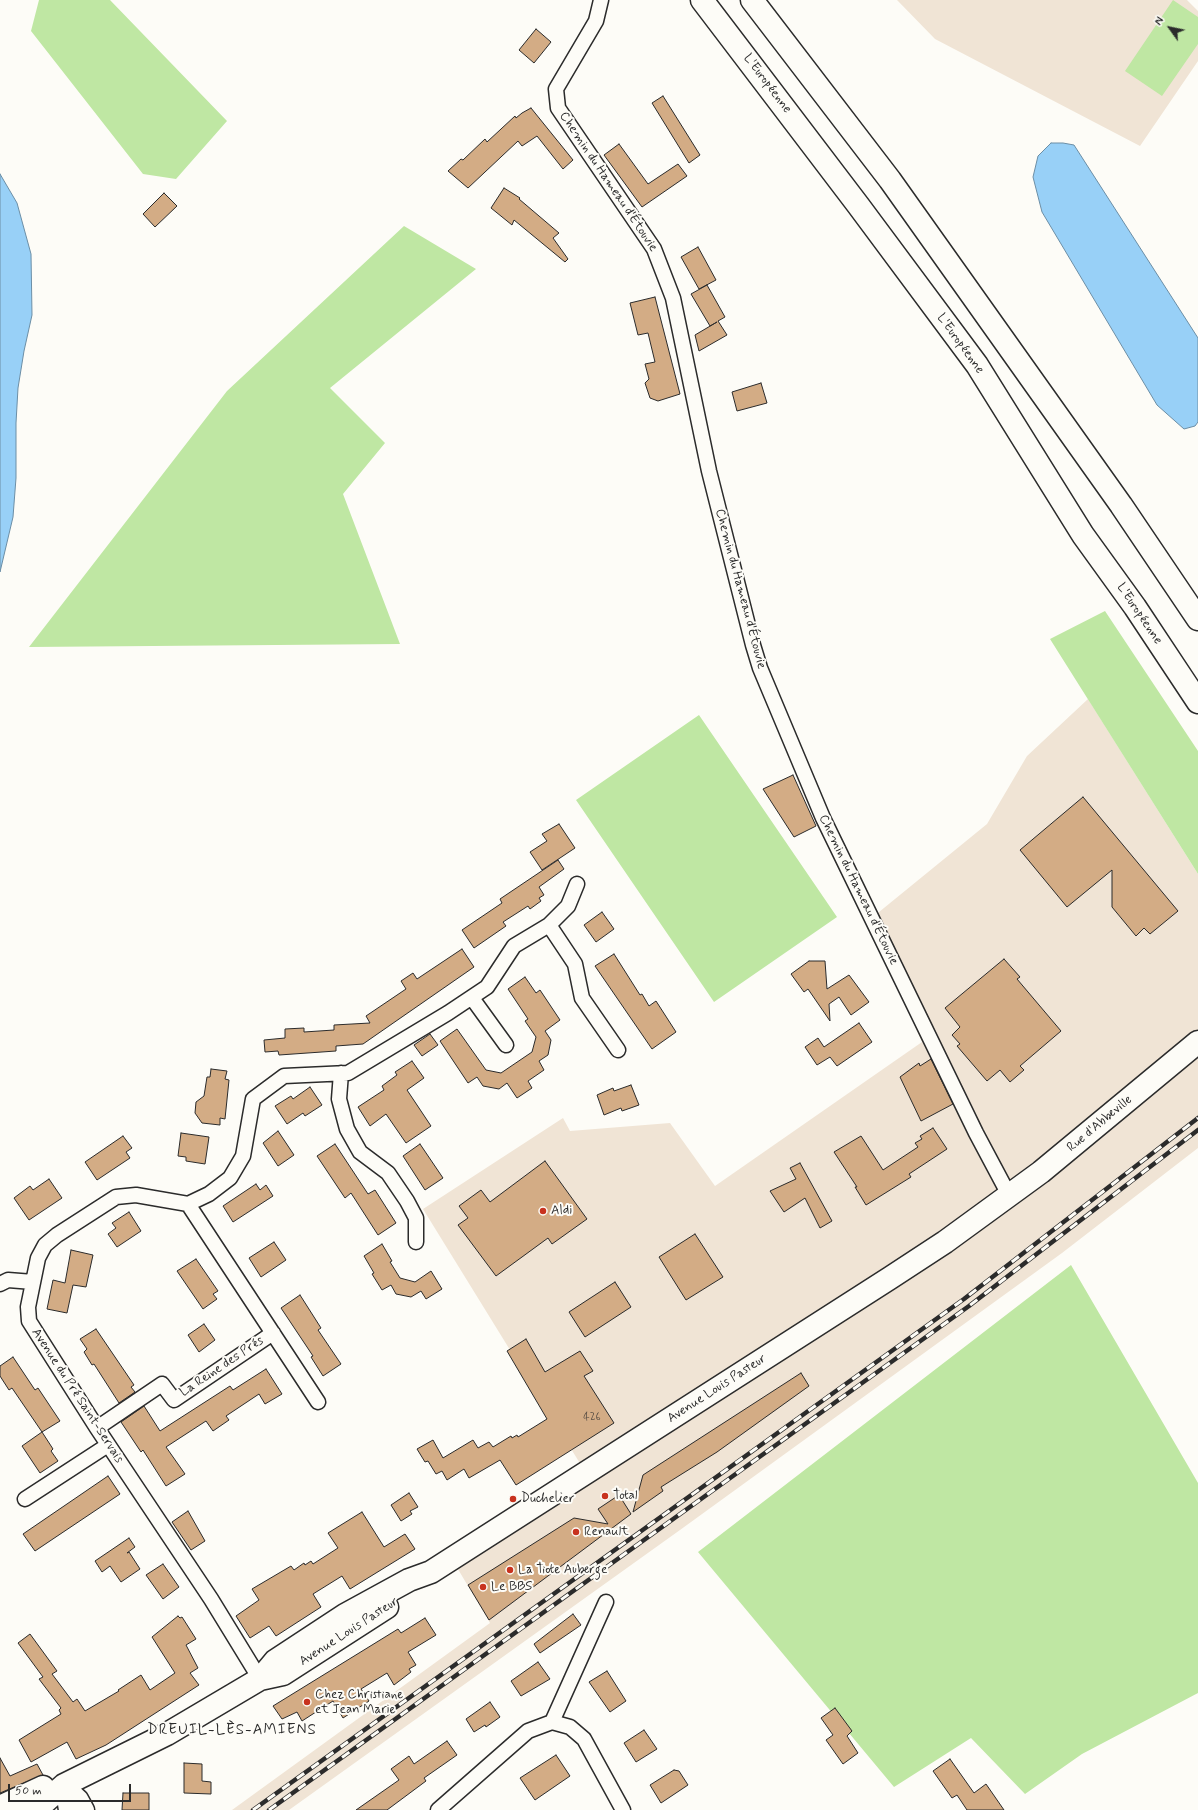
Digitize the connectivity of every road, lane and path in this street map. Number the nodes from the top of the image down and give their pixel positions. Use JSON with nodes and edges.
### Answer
{"nodes":[{"id":1,"x":601,"y":0,"type":"edge"},
{"id":2,"x":702,"y":0,"type":"edge"},
{"id":3,"x":752,"y":0,"type":"edge"},
{"id":4,"x":1198,"y":620,"type":"edge"},
{"id":5,"x":1198,"y":702,"type":"edge"},
{"id":6,"x":577,"y":884,"type":"dead end"},
{"id":7,"x":549,"y":925,"type":"junction"},
{"id":8,"x":472,"y":998,"type":"junction"},
{"id":9,"x":1198,"y":1042,"type":"edge"},
{"id":10,"x":506,"y":1045,"type":"dead end"},
{"id":11,"x":618,"y":1050,"type":"dead end"},
{"id":12,"x":341,"y":1073,"type":"junction"},
{"id":13,"x":1004,"y":1198,"type":"junction"},
{"id":14,"x":188,"y":1204,"type":"junction"},
{"id":15,"x":416,"y":1242,"type":"dead end"},
{"id":16,"x":33,"y":1282,"type":"junction"},
{"id":17,"x":0,"y":1284,"type":"edge"},
{"id":18,"x":273,"y":1333,"type":"junction"},
{"id":19,"x":318,"y":1402,"type":"dead end"},
{"id":20,"x":97,"y":1428,"type":"junction"},
{"id":21,"x":108,"y":1445,"type":"junction"},
{"id":22,"x":25,"y":1499,"type":"dead end"},
{"id":23,"x":606,"y":1602,"type":"dead end"},
{"id":24,"x":260,"y":1679,"type":"junction"},
{"id":25,"x":552,"y":1722,"type":"junction"},
{"id":26,"x":64,"y":1785,"type":"junction"},
{"id":27,"x":0,"y":1807,"type":"edge"},
{"id":28,"x":27,"y":1810,"type":"edge"},
{"id":29,"x":68,"y":1810,"type":"edge"},
{"id":30,"x":85,"y":1810,"type":"edge"},
{"id":31,"x":438,"y":1810,"type":"edge"},
{"id":32,"x":623,"y":1810,"type":"edge"}],
"edges":[{"from":1,"to":13,"type":"street","name":"Chemin du Hameau d'Étouvie"},
{"from":2,"to":5,"type":"main road","name":"L'Européenne"},
{"from":3,"to":4,"type":"main road"},
{"from":6,"to":7,"type":"street"},
{"from":7,"to":8,"type":"street"},
{"from":7,"to":11,"type":"street"},
{"from":8,"to":10,"type":"street"},
{"from":8,"to":12,"type":"street"},
{"from":9,"to":13,"type":"main road","name":"Rue d'Abbeville"},
{"from":12,"to":14,"type":"street"},
{"from":12,"to":15,"type":"street"},
{"from":13,"to":24,"type":"main road","name":"Avenue Louis Pasteur"},
{"from":14,"to":16,"type":"street","name":"Avenue du Pré Saint-Servais"},
{"from":14,"to":18,"type":"street","name":"La Reine des Prés"},
{"from":16,"to":17,"type":"street"},
{"from":16,"to":20,"type":"street","name":"Avenue du Pré Saint-Servais"},
{"from":18,"to":19,"type":"street","name":"La Reine des Prés"},
{"from":18,"to":20,"type":"street","name":"La Reine des Prés"},
{"from":20,"to":21,"type":"street","name":"Avenue du Pré Saint-Servais"},
{"from":21,"to":22,"type":"street"},
{"from":21,"to":24,"type":"street","name":"Avenue du Pré Saint-Servais"},
{"from":23,"to":25,"type":"street"},
{"from":24,"to":26,"type":"main road","name":"Avenue Louis Pasteur"},
{"from":25,"to":31,"type":"street"},
{"from":25,"to":32,"type":"street"},
{"from":26,"to":27,"type":"main road","name":"Avenue Louis Pasteur"},
{"from":26,"to":28,"type":"main road","name":"Avenue Louis Pasteur"},
{"from":26,"to":29,"type":"street"},
{"from":26,"to":30,"type":"street"}]}
